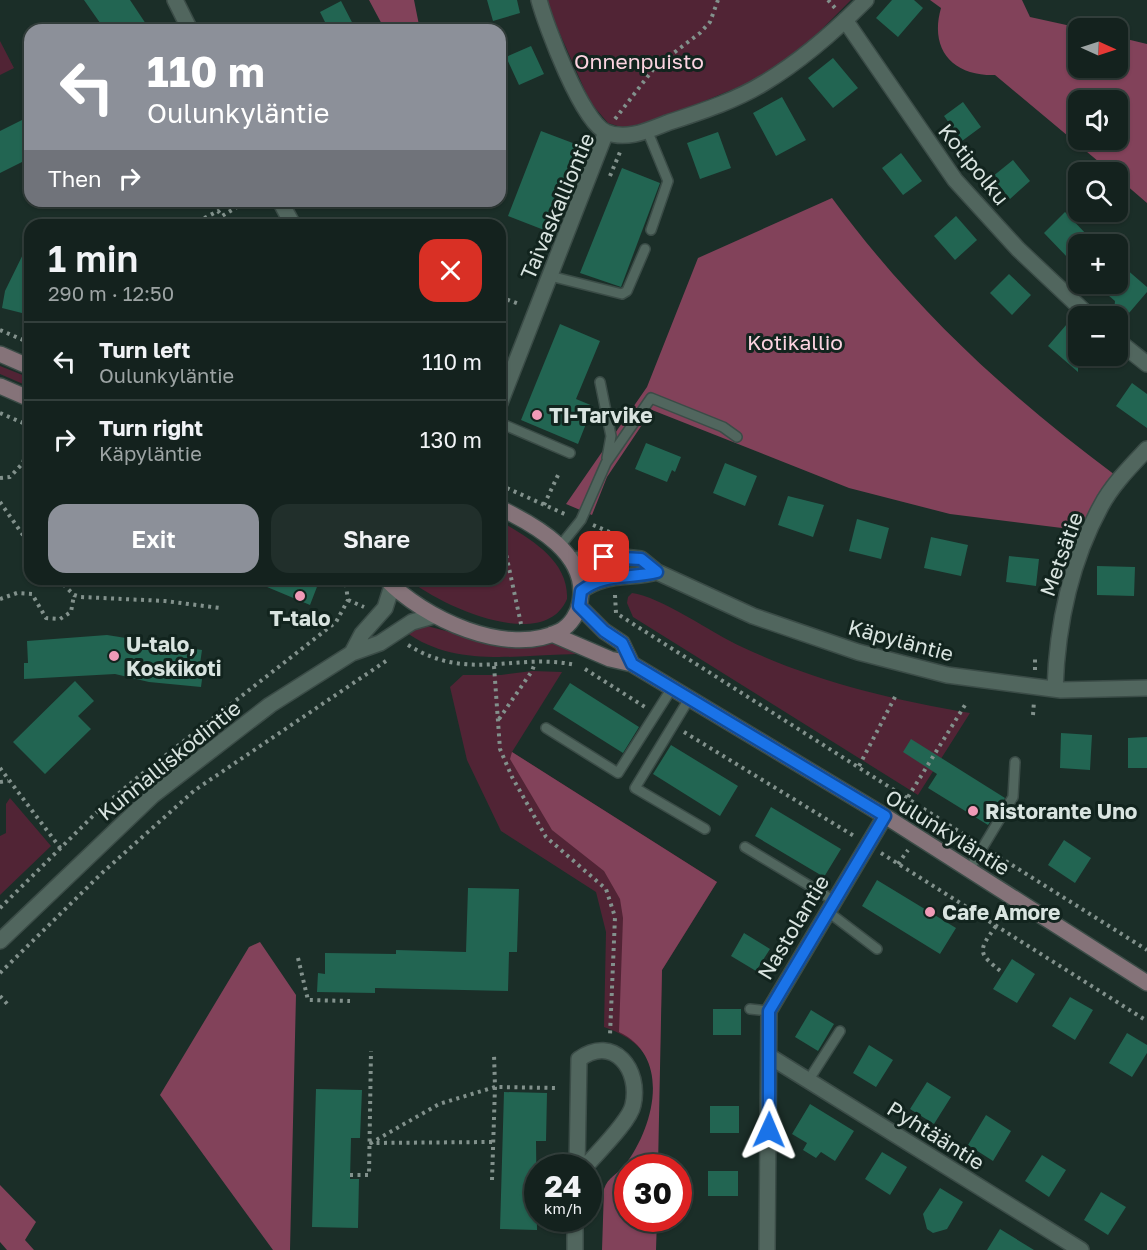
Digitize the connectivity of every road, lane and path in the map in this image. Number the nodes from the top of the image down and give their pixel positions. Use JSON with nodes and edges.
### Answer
{"nodes":[{"id":1,"x":175,"y":0,"type":"edge"},
{"id":2,"x":538,"y":0,"type":"edge"},
{"id":3,"x":718,"y":0,"type":"edge"},
{"id":4,"x":867,"y":0,"type":"edge"},
{"id":5,"x":845,"y":20,"type":"junction"},
{"id":6,"x":187,"y":24,"type":"edge"},
{"id":7,"x":647,"y":130,"type":"junction"},
{"id":8,"x":606,"y":132,"type":"junction"},
{"id":9,"x":237,"y":207,"type":"edge"},
{"id":10,"x":203,"y":219,"type":"edge"},
{"id":11,"x":651,"y":230,"type":"dead end"},
{"id":12,"x":645,"y":249,"type":"dead end"},
{"id":13,"x":550,"y":276,"type":"junction"},
{"id":14,"x":506,"y":299,"type":"edge"},
{"id":15,"x":519,"y":304,"type":"dead end"},
{"id":16,"x":1078,"y":306,"type":"edge"},
{"id":17,"x":0,"y":330,"type":"edge"},
{"id":18,"x":24,"y":340,"type":"edge"},
{"id":19,"x":1128,"y":349,"type":"edge"},
{"id":20,"x":0,"y":354,"type":"edge"},
{"id":21,"x":24,"y":364,"type":"edge"},
{"id":22,"x":1147,"y":364,"type":"edge"},
{"id":23,"x":600,"y":382,"type":"dead end"},
{"id":24,"x":0,"y":386,"type":"edge"},
{"id":25,"x":506,"y":388,"type":"edge"},
{"id":26,"x":24,"y":396,"type":"edge"},
{"id":27,"x":0,"y":413,"type":"edge"},
{"id":28,"x":24,"y":423,"type":"edge"},
{"id":29,"x":506,"y":426,"type":"edge"},
{"id":30,"x":737,"y":437,"type":"dead end"},
{"id":31,"x":1147,"y":448,"type":"edge"},
{"id":32,"x":570,"y":453,"type":"dead end"},
{"id":33,"x":24,"y":459,"type":"edge"},
{"id":34,"x":606,"y":463,"type":"junction"},
{"id":35,"x":559,"y":472,"type":"dead end"},
{"id":36,"x":0,"y":478,"type":"edge"},
{"id":37,"x":506,"y":487,"type":"edge"},
{"id":38,"x":0,"y":502,"type":"edge"},
{"id":39,"x":544,"y":505,"type":"junction"},
{"id":40,"x":506,"y":511,"type":"edge"},
{"id":41,"x":581,"y":520,"type":"junction"},
{"id":42,"x":24,"y":536,"type":"edge"},
{"id":43,"x":560,"y":546,"type":"junction"},
{"id":44,"x":506,"y":552,"type":"edge"},
{"id":45,"x":615,"y":556,"type":"junction"},
{"id":46,"x":571,"y":560,"type":"junction"},
{"id":47,"x":657,"y":572,"type":"junction"},
{"id":48,"x":615,"y":576,"type":"junction"},
{"id":49,"x":64,"y":585,"type":"edge"},
{"id":50,"x":346,"y":585,"type":"edge"},
{"id":51,"x":389,"y":585,"type":"edge"},
{"id":52,"x":393,"y":585,"type":"edge"},
{"id":53,"x":74,"y":595,"type":"junction"},
{"id":54,"x":0,"y":599,"type":"edge"},
{"id":55,"x":580,"y":599,"type":"junction"},
{"id":56,"x":348,"y":600,"type":"junction"},
{"id":57,"x":220,"y":608,"type":"dead end"},
{"id":58,"x":433,"y":616,"type":"junction"},
{"id":59,"x":377,"y":617,"type":"junction"},
{"id":60,"x":520,"y":623,"type":"dead end"},
{"id":61,"x":394,"y":634,"type":"junction"},
{"id":62,"x":552,"y":634,"type":"junction"},
{"id":63,"x":409,"y":646,"type":"junction"},
{"id":64,"x":400,"y":652,"type":"dead end"},
{"id":65,"x":352,"y":653,"type":"junction"},
{"id":66,"x":390,"y":658,"type":"dead end"},
{"id":67,"x":535,"y":663,"type":"junction"},
{"id":68,"x":632,"y":664,"type":"junction"},
{"id":69,"x":494,"y":666,"type":"junction"},
{"id":70,"x":581,"y":666,"type":"dead end"},
{"id":71,"x":672,"y":688,"type":"junction"},
{"id":72,"x":1147,"y":688,"type":"edge"},
{"id":73,"x":1056,"y":689,"type":"junction"},
{"id":74,"x":896,"y":695,"type":"dead end"},
{"id":75,"x":689,"y":699,"type":"junction"},
{"id":76,"x":965,"y":705,"type":"dead end"},
{"id":77,"x":499,"y":720,"type":"junction"},
{"id":78,"x":546,"y":728,"type":"dead end"},
{"id":79,"x":1015,"y":762,"type":"dead end"},
{"id":80,"x":859,"y":766,"type":"junction"},
{"id":81,"x":0,"y":768,"type":"edge"},
{"id":82,"x":8,"y":781,"type":"junction"},
{"id":83,"x":0,"y":782,"type":"edge"},
{"id":84,"x":908,"y":797,"type":"junction"},
{"id":85,"x":885,"y":816,"type":"junction"},
{"id":86,"x":705,"y":829,"type":"dead end"},
{"id":87,"x":983,"y":846,"type":"junction"},
{"id":88,"x":744,"y":847,"type":"dead end"},
{"id":89,"x":61,"y":849,"type":"junction"},
{"id":90,"x":969,"y":870,"type":"junction"},
{"id":91,"x":830,"y":905,"type":"junction"},
{"id":92,"x":0,"y":908,"type":"edge"},
{"id":93,"x":996,"y":926,"type":"dead end"},
{"id":94,"x":0,"y":941,"type":"edge"},
{"id":95,"x":877,"y":949,"type":"dead end"},
{"id":96,"x":1147,"y":950,"type":"edge"},
{"id":97,"x":298,"y":958,"type":"dead end"},
{"id":98,"x":0,"y":973,"type":"edge"},
{"id":99,"x":1004,"y":973,"type":"dead end"},
{"id":100,"x":1147,"y":983,"type":"edge"},
{"id":101,"x":0,"y":996,"type":"edge"},
{"id":102,"x":350,"y":1001,"type":"dead end"},
{"id":103,"x":10,"y":1007,"type":"dead end"},
{"id":104,"x":750,"y":1009,"type":"dead end"},
{"id":105,"x":769,"y":1011,"type":"junction"},
{"id":106,"x":840,"y":1032,"type":"dead end"},
{"id":107,"x":610,"y":1033,"type":"dead end"},
{"id":108,"x":371,"y":1051,"type":"dead end"},
{"id":109,"x":494,"y":1054,"type":"dead end"},
{"id":110,"x":769,"y":1056,"type":"junction"},
{"id":111,"x":808,"y":1081,"type":"junction"},
{"id":112,"x":495,"y":1087,"type":"junction"},
{"id":113,"x":556,"y":1088,"type":"dead end"},
{"id":114,"x":492,"y":1142,"type":"junction"},
{"id":115,"x":371,"y":1143,"type":"junction"},
{"id":116,"x":577,"y":1154,"type":"edge"},
{"id":117,"x":595,"y":1154,"type":"edge"},
{"id":118,"x":350,"y":1175,"type":"dead end"},
{"id":119,"x":492,"y":1180,"type":"dead end"},
{"id":120,"x":575,"y":1232,"type":"edge"},
{"id":121,"x":574,"y":1250,"type":"edge"},
{"id":122,"x":767,"y":1250,"type":"edge"},
{"id":123,"x":1081,"y":1250,"type":"edge"}],
"edges":[{"from":1,"to":6,"type":"street"},
{"from":2,"to":8,"type":"street"},
{"from":3,"to":8,"type":"path"},
{"from":4,"to":5,"type":"street","name":"Taivaskalliontie"},
{"from":5,"to":7,"type":"street","name":"Taivaskalliontie"},
{"from":5,"to":16,"type":"street","name":"Kotipolku"},
{"from":7,"to":8,"type":"street","name":"Taivaskalliontie"},
{"from":7,"to":11,"type":"lane"},
{"from":8,"to":13,"type":"street","name":"Taivaskalliontie"},
{"from":9,"to":10,"type":"path"},
{"from":12,"to":13,"type":"lane"},
{"from":13,"to":25,"type":"street","name":"Taivaskalliontie"},
{"from":14,"to":15,"type":"path"},
{"from":17,"to":18,"type":"path"},
{"from":19,"to":22,"type":"street"},
{"from":20,"to":21,"type":"main road"},
{"from":23,"to":34,"type":"lane"},
{"from":24,"to":26,"type":"main road"},
{"from":27,"to":28,"type":"path"},
{"from":29,"to":32,"type":"lane"},
{"from":30,"to":34,"type":"lane"},
{"from":31,"to":73,"type":"street","name":"Metsätie"},
{"from":33,"to":36,"type":"path"},
{"from":34,"to":41,"type":"lane"},
{"from":35,"to":39,"type":"path"},
{"from":37,"to":39,"type":"path"},
{"from":38,"to":42,"type":"path"},
{"from":39,"to":41,"type":"path"},
{"from":40,"to":43,"type":"main road"},
{"from":41,"to":43,"type":"lane"},
{"from":41,"to":45,"type":"path"},
{"from":43,"to":46,"type":"main road"},
{"from":44,"to":60,"type":"path"},
{"from":45,"to":46,"type":"street","name":"Käpyläntie"},
{"from":45,"to":47,"type":"street","name":"Käpyläntie"},
{"from":46,"to":55,"type":"main road"},
{"from":47,"to":48,"type":"street"},
{"from":47,"to":73,"type":"street","name":"Käpyläntie"},
{"from":48,"to":55,"type":"street"},
{"from":48,"to":80,"type":"path"},
{"from":49,"to":53,"type":"path"},
{"from":50,"to":56,"type":"path"},
{"from":51,"to":59,"type":"street","name":"Kunnalliskodintie"},
{"from":52,"to":58,"type":"main road"},
{"from":53,"to":54,"type":"path"},
{"from":53,"to":57,"type":"path"},
{"from":55,"to":62,"type":"main road"},
{"from":55,"to":68,"type":"main road","name":"Oulunkyläntie"},
{"from":56,"to":59,"type":"path"},
{"from":56,"to":89,"type":"path"},
{"from":58,"to":61,"type":"street","name":"Kunnalliskodintie"},
{"from":58,"to":62,"type":"main road"},
{"from":59,"to":65,"type":"street","name":"Kunnalliskodintie"},
{"from":61,"to":63,"type":"path"},
{"from":61,"to":65,"type":"street","name":"Kunnalliskodintie"},
{"from":62,"to":68,"type":"main road","name":"Oulunkyläntie"},
{"from":63,"to":64,"type":"path"},
{"from":63,"to":69,"type":"path"},
{"from":65,"to":94,"type":"street","name":"Kunnalliskodintie"},
{"from":66,"to":98,"type":"path"},
{"from":67,"to":69,"type":"path"},
{"from":67,"to":70,"type":"path"},
{"from":67,"to":77,"type":"path"},
{"from":68,"to":71,"type":"main road","name":"Oulunkyläntie"},
{"from":69,"to":77,"type":"path"},
{"from":71,"to":75,"type":"main road","name":"Oulunkyläntie"},
{"from":71,"to":78,"type":"lane"},
{"from":72,"to":73,"type":"street","name":"Käpyläntie"},
{"from":74,"to":80,"type":"path"},
{"from":75,"to":85,"type":"main road","name":"Oulunkyläntie"},
{"from":75,"to":86,"type":"lane"},
{"from":76,"to":84,"type":"path"},
{"from":77,"to":107,"type":"path"},
{"from":79,"to":87,"type":"lane"},
{"from":80,"to":84,"type":"path"},
{"from":81,"to":82,"type":"path"},
{"from":82,"to":83,"type":"path"},
{"from":82,"to":89,"type":"path"},
{"from":84,"to":87,"type":"path"},
{"from":85,"to":90,"type":"main road","name":"Oulunkyläntie"},
{"from":85,"to":91,"type":"street","name":"Nastolantie"},
{"from":87,"to":90,"type":"lane"},
{"from":87,"to":96,"type":"path"},
{"from":88,"to":91,"type":"lane"},
{"from":89,"to":92,"type":"path"},
{"from":90,"to":100,"type":"main road","name":"Oulunkyläntie"},
{"from":91,"to":95,"type":"lane"},
{"from":91,"to":105,"type":"street","name":"Nastolantie"},
{"from":93,"to":99,"type":"path"},
{"from":97,"to":102,"type":"path"},
{"from":101,"to":103,"type":"path"},
{"from":104,"to":105,"type":"lane"},
{"from":105,"to":110,"type":"street","name":"Nastolantie"},
{"from":106,"to":111,"type":"lane"},
{"from":108,"to":115,"type":"path"},
{"from":109,"to":112,"type":"path"},
{"from":110,"to":111,"type":"street","name":"Pyhtääntie"},
{"from":110,"to":122,"type":"street","name":"Nastolantie"},
{"from":111,"to":123,"type":"street","name":"Pyhtääntie"},
{"from":112,"to":113,"type":"path"},
{"from":112,"to":114,"type":"path"},
{"from":112,"to":115,"type":"path"},
{"from":114,"to":115,"type":"path"},
{"from":114,"to":119,"type":"path"},
{"from":115,"to":118,"type":"path"},
{"from":116,"to":117,"type":"street"},
{"from":120,"to":121,"type":"street"}]}
